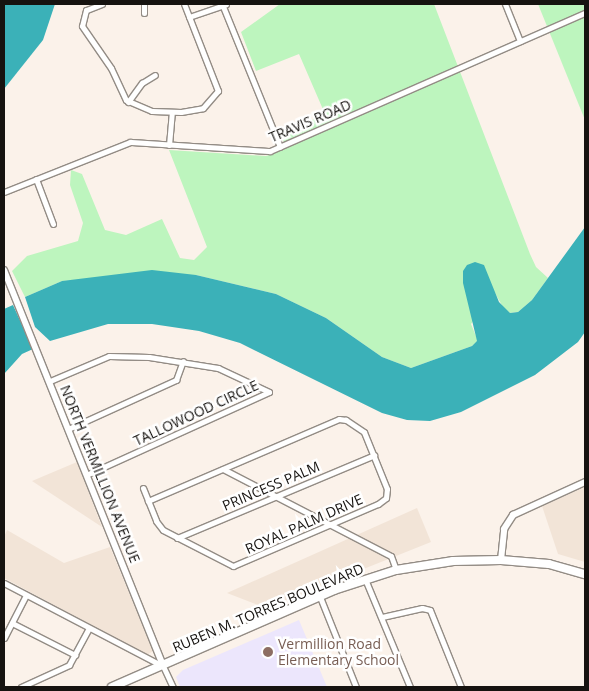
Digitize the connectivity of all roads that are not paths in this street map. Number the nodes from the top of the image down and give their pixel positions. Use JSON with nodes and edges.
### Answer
{"nodes":[{"id":1,"x":102,"y":4,"type":"edge"},
{"id":2,"x":144,"y":4,"type":"edge"},
{"id":3,"x":184,"y":4,"type":"edge"},
{"id":4,"x":224,"y":4,"type":"edge"},
{"id":5,"x":505,"y":4,"type":"edge"},
{"id":6,"x":144,"y":13,"type":"dead end"},
{"id":7,"x":585,"y":13,"type":"edge"},
{"id":8,"x":189,"y":17,"type":"junction"},
{"id":9,"x":520,"y":41,"type":"junction"},
{"id":10,"x":155,"y":75,"type":"dead end"},
{"id":11,"x":128,"y":102,"type":"junction"},
{"id":12,"x":172,"y":112,"type":"junction"},
{"id":13,"x":170,"y":145,"type":"junction"},
{"id":14,"x":280,"y":147,"type":"junction"},
{"id":15,"x":36,"y":179,"type":"junction"},
{"id":16,"x":4,"y":192,"type":"edge"},
{"id":17,"x":53,"y":224,"type":"dead end"},
{"id":18,"x":4,"y":270,"type":"edge"},
{"id":19,"x":183,"y":361,"type":"junction"},
{"id":20,"x":50,"y":381,"type":"junction"},
{"id":21,"x":68,"y":429,"type":"junction"},
{"id":22,"x":374,"y":455,"type":"junction"},
{"id":23,"x":223,"y":469,"type":"junction"},
{"id":24,"x":88,"y":474,"type":"junction"},
{"id":25,"x":585,"y":482,"type":"edge"},
{"id":26,"x":142,"y":488,"type":"dead end"},
{"id":27,"x":276,"y":497,"type":"junction"},
{"id":28,"x":148,"y":501,"type":"junction"},
{"id":29,"x":330,"y":525,"type":"junction"},
{"id":30,"x":177,"y":538,"type":"junction"},
{"id":31,"x":501,"y":560,"type":"junction"},
{"id":32,"x":396,"y":570,"type":"junction"},
{"id":33,"x":585,"y":574,"type":"edge"},
{"id":34,"x":365,"y":579,"type":"junction"},
{"id":35,"x":4,"y":583,"type":"edge"},
{"id":36,"x":26,"y":595,"type":"junction"},
{"id":37,"x":320,"y":597,"type":"junction"},
{"id":38,"x":382,"y":617,"type":"junction"},
{"id":39,"x":12,"y":623,"type":"junction"},
{"id":40,"x":88,"y":628,"type":"junction"},
{"id":41,"x":4,"y":638,"type":"edge"},
{"id":42,"x":75,"y":655,"type":"junction"},
{"id":43,"x":163,"y":666,"type":"junction"},
{"id":44,"x":21,"y":687,"type":"edge"},
{"id":45,"x":112,"y":687,"type":"edge"},
{"id":46,"x":172,"y":687,"type":"edge"},
{"id":47,"x":356,"y":687,"type":"edge"},
{"id":48,"x":410,"y":687,"type":"edge"},
{"id":49,"x":462,"y":687,"type":"edge"}],
"edges":[{"from":1,"to":11,"type":"street"},
{"from":2,"to":6,"type":"street"},
{"from":3,"to":8,"type":"street"},
{"from":4,"to":8,"type":"street"},
{"from":4,"to":14,"type":"street"},
{"from":5,"to":9,"type":"street"},
{"from":7,"to":9,"type":"street","name":"TRAVIS ROAD"},
{"from":8,"to":12,"type":"street"},
{"from":9,"to":14,"type":"street","name":"TRAVIS ROAD"},
{"from":10,"to":11,"type":"street"},
{"from":11,"to":12,"type":"street"},
{"from":12,"to":13,"type":"street"},
{"from":13,"to":14,"type":"street","name":"TRAVIS ROAD"},
{"from":13,"to":15,"type":"street","name":"TRAVIS ROAD"},
{"from":15,"to":16,"type":"street","name":"TRAVIS ROAD"},
{"from":15,"to":17,"type":"street"},
{"from":18,"to":20,"type":"street","name":"NORTH VERMILLION AVENUE"},
{"from":19,"to":20,"type":"street","name":"TALLOWOOD CIRCLE"},
{"from":19,"to":21,"type":"street"},
{"from":19,"to":24,"type":"street","name":"TALLOWOOD CIRCLE"},
{"from":20,"to":21,"type":"street","name":"NORTH VERMILLION AVENUE"},
{"from":21,"to":24,"type":"street","name":"NORTH VERMILLION AVENUE"},
{"from":22,"to":23,"type":"street","name":"ROYAL PALM DRIVE"},
{"from":22,"to":27,"type":"street","name":"PRINCESS PALM"},
{"from":22,"to":29,"type":"street","name":"ROYAL PALM DRIVE"},
{"from":23,"to":27,"type":"street"},
{"from":23,"to":28,"type":"street"},
{"from":24,"to":43,"type":"street","name":"NORTH VERMILLION AVENUE"},
{"from":25,"to":31,"type":"street"},
{"from":26,"to":28,"type":"street","name":"ROYAL PALM DRIVE"},
{"from":27,"to":29,"type":"street"},
{"from":27,"to":30,"type":"street","name":"PRINCESS PALM"},
{"from":28,"to":30,"type":"street","name":"ROYAL PALM DRIVE"},
{"from":29,"to":30,"type":"street","name":"ROYAL PALM DRIVE"},
{"from":29,"to":32,"type":"street"},
{"from":31,"to":32,"type":"main road","name":"RUBEN M. TORRES BOULEVARD"},
{"from":31,"to":33,"type":"main road","name":"RUBEN M. TORRES BOULEVARD"},
{"from":32,"to":34,"type":"main road","name":"RUBEN M. TORRES BOULEVARD"},
{"from":34,"to":37,"type":"main road","name":"RUBEN M. TORRES BOULEVARD"},
{"from":34,"to":38,"type":"street"},
{"from":35,"to":36,"type":"street"},
{"from":36,"to":39,"type":"street"},
{"from":36,"to":40,"type":"street"},
{"from":37,"to":43,"type":"main road","name":"RUBEN M. TORRES BOULEVARD"},
{"from":37,"to":47,"type":"street"},
{"from":38,"to":48,"type":"street"},
{"from":38,"to":49,"type":"street"},
{"from":39,"to":41,"type":"street"},
{"from":39,"to":42,"type":"street"},
{"from":40,"to":42,"type":"street"},
{"from":40,"to":43,"type":"street"},
{"from":42,"to":44,"type":"street"},
{"from":43,"to":45,"type":"main road","name":"RUBEN M. TORRES BOULEVARD"},
{"from":43,"to":46,"type":"street","name":"NORTH VERMILLION AVENUE"}]}
